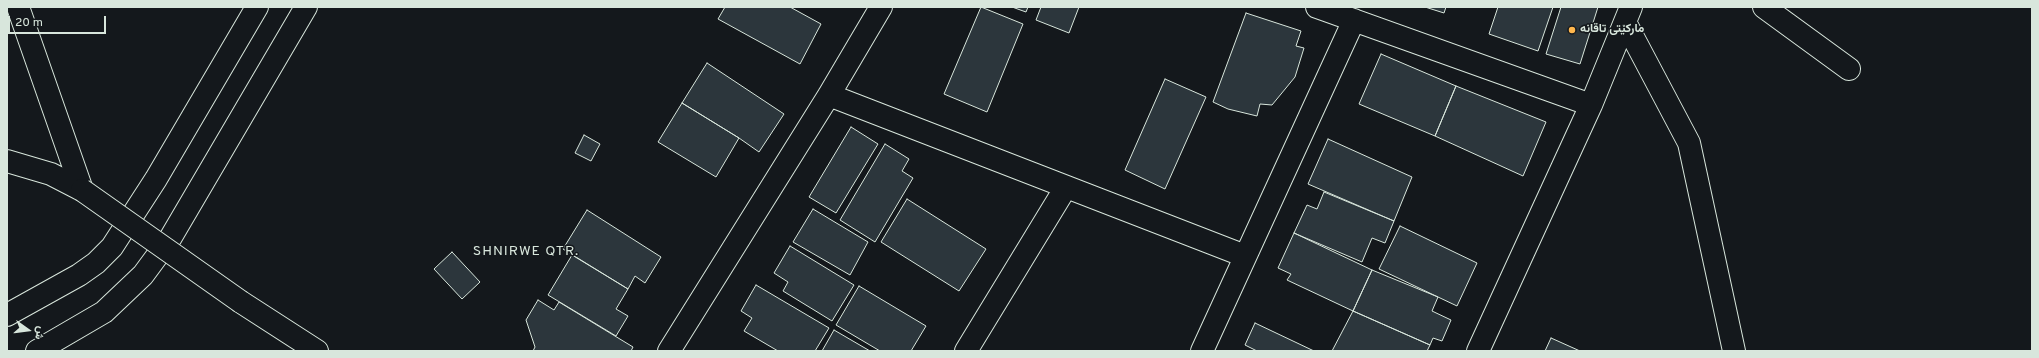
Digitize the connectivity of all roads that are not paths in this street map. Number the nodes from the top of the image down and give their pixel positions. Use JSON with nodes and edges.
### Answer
{"nodes":[{"id":1,"x":18,"y":7,"type":"edge"},
{"id":2,"x":257,"y":7,"type":"edge"},
{"id":3,"x":306,"y":7,"type":"edge"},
{"id":4,"x":881,"y":7,"type":"edge"},
{"id":5,"x":1317,"y":7,"type":"edge"},
{"id":6,"x":1764,"y":7,"type":"edge"},
{"id":7,"x":1628,"y":14,"type":"edge"},
{"id":8,"x":1354,"y":20,"type":"junction"},
{"id":9,"x":1849,"y":69,"type":"dead end"},
{"id":10,"x":829,"y":95,"type":"junction"},
{"id":11,"x":1591,"y":106,"type":"junction"},
{"id":12,"x":7,"y":162,"type":"edge"},
{"id":13,"x":1066,"y":187,"type":"junction"},
{"id":14,"x":82,"y":190,"type":"junction"},
{"id":15,"x":1245,"y":256,"type":"junction"},
{"id":16,"x":7,"y":315,"type":"edge"},
{"id":17,"x":37,"y":351,"type":"edge"},
{"id":18,"x":317,"y":351,"type":"edge"},
{"id":19,"x":669,"y":351,"type":"edge"},
{"id":20,"x":966,"y":351,"type":"edge"},
{"id":21,"x":1202,"y":351,"type":"edge"},
{"id":22,"x":1478,"y":351,"type":"edge"},
{"id":23,"x":1734,"y":351,"type":"edge"}],
"edges":[{"from":1,"to":14,"type":"street"},
{"from":2,"to":16,"type":"street"},
{"from":3,"to":17,"type":"street"},
{"from":4,"to":10,"type":"street"},
{"from":5,"to":8,"type":"street"},
{"from":6,"to":9,"type":"street"},
{"from":7,"to":11,"type":"street"},
{"from":7,"to":23,"type":"street"},
{"from":8,"to":11,"type":"street"},
{"from":8,"to":15,"type":"street"},
{"from":10,"to":13,"type":"street"},
{"from":10,"to":19,"type":"street"},
{"from":11,"to":22,"type":"street"},
{"from":12,"to":14,"type":"street"},
{"from":13,"to":15,"type":"street"},
{"from":13,"to":20,"type":"street"},
{"from":14,"to":18,"type":"street","bridge":true},
{"from":15,"to":21,"type":"street"}]}
